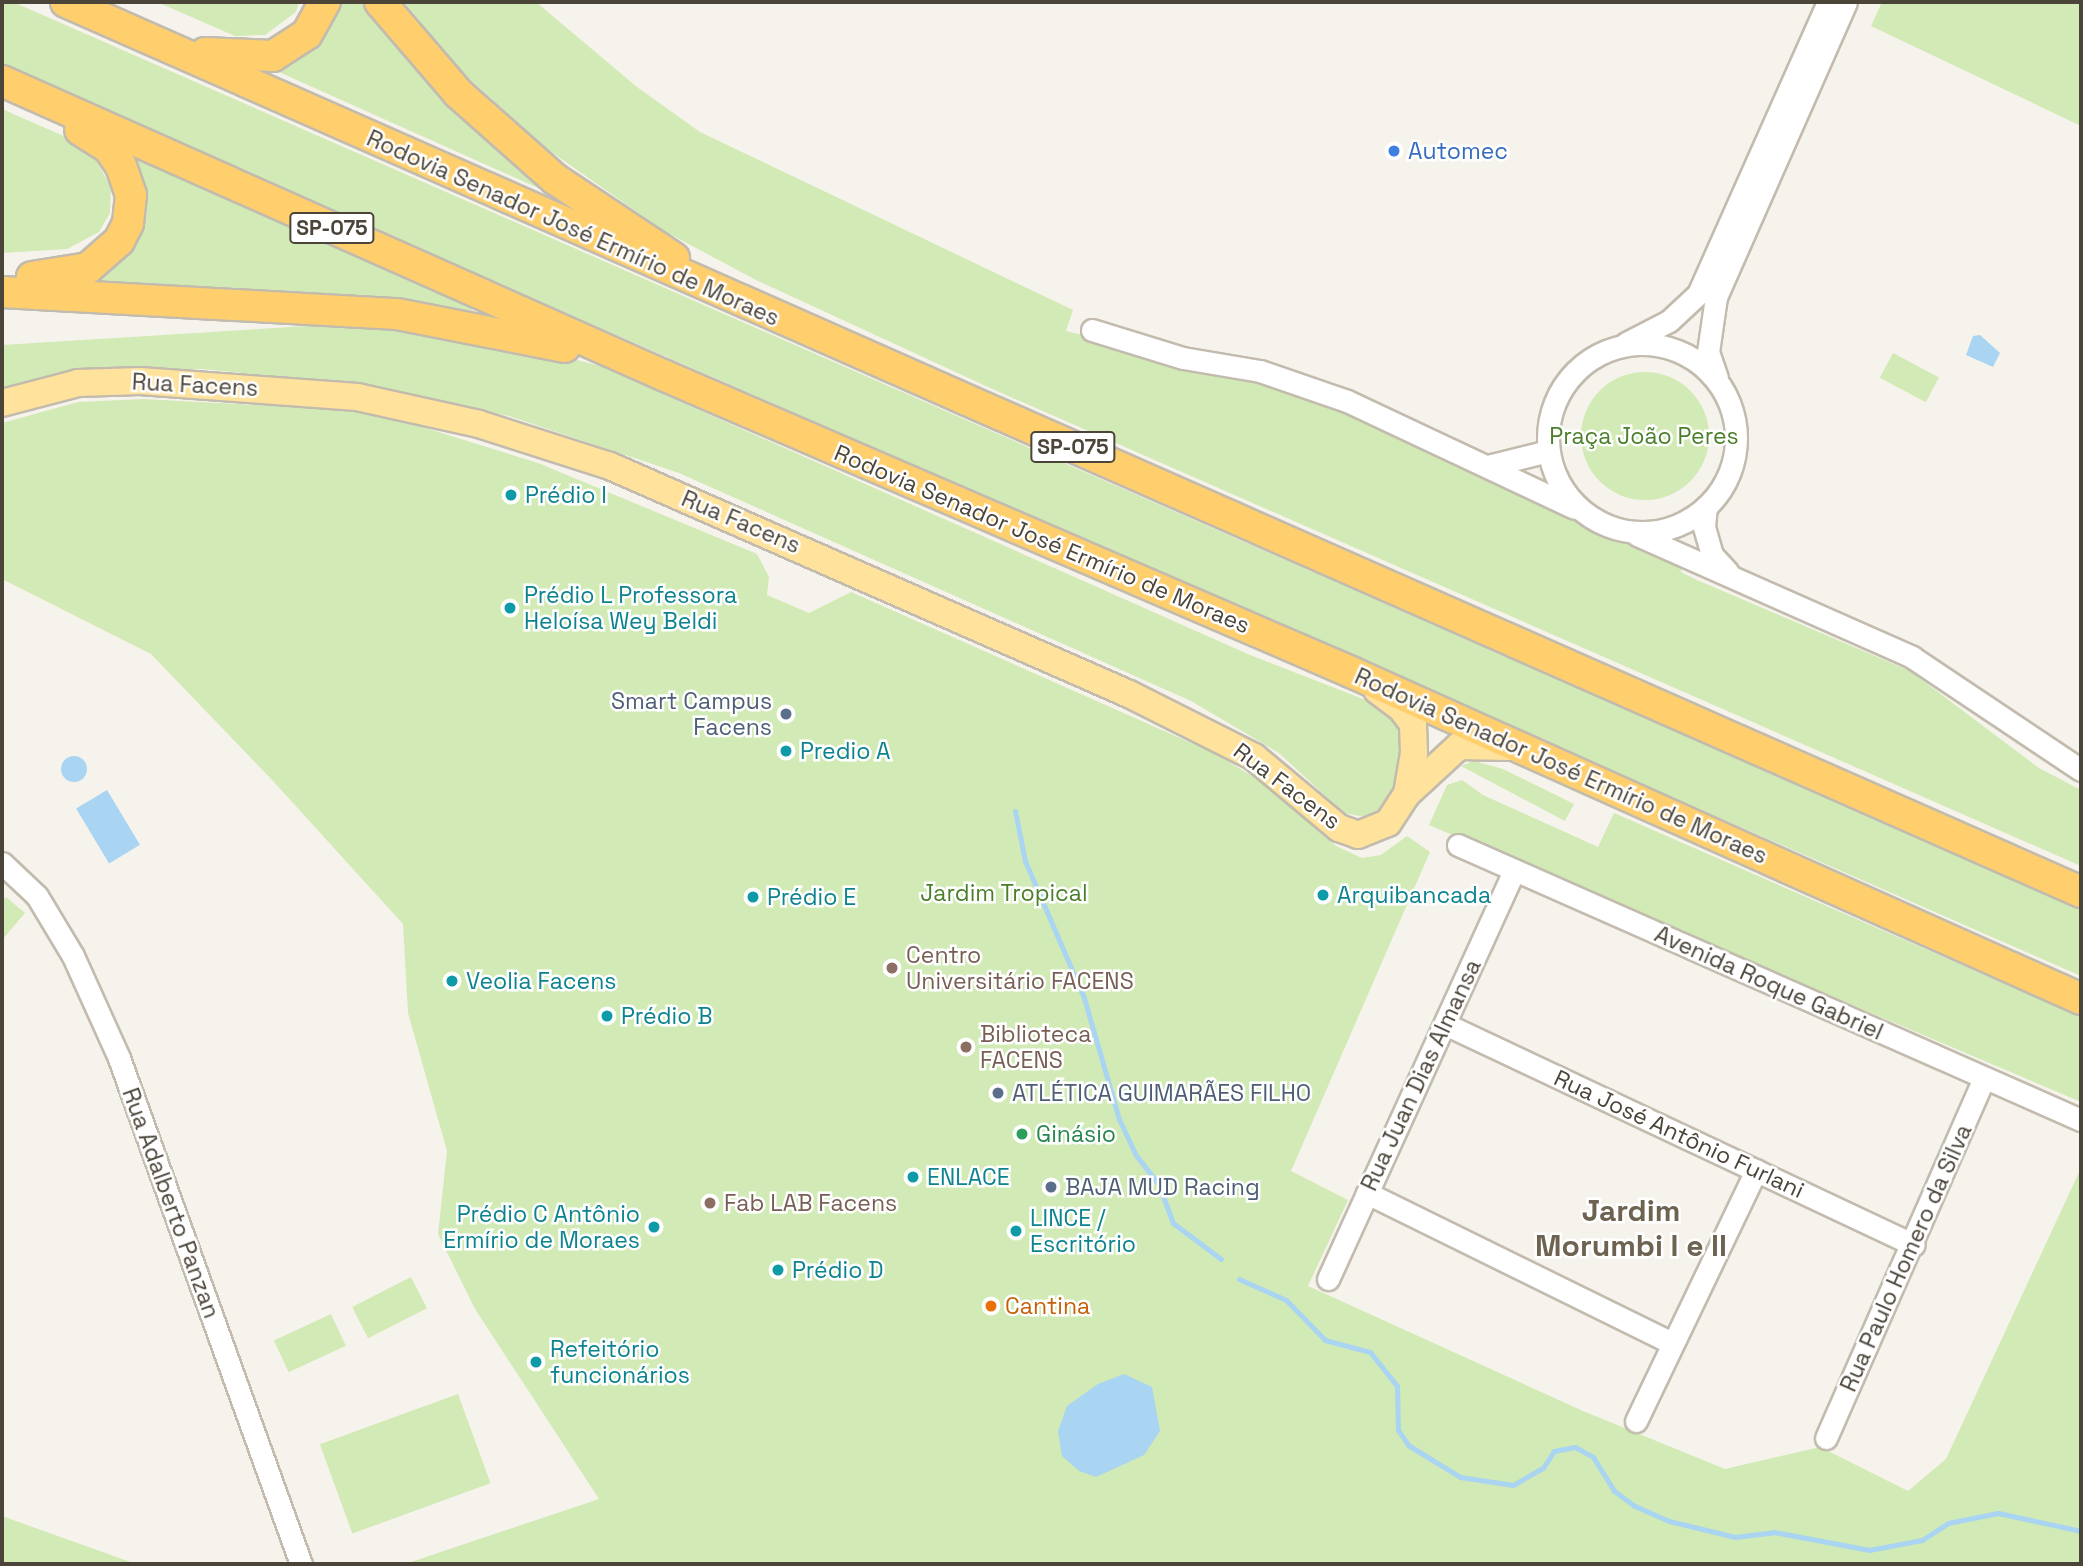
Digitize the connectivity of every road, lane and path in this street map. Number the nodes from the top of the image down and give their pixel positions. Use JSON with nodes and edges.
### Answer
{"nodes":[{"id":1,"x":66,"y":2,"type":"edge"},
{"id":2,"x":325,"y":2,"type":"edge"},
{"id":3,"x":380,"y":2,"type":"edge"},
{"id":4,"x":1828,"y":2,"type":"edge"},
{"id":5,"x":1846,"y":2,"type":"edge"},
{"id":6,"x":111,"y":22,"type":"junction"},
{"id":7,"x":1801,"y":79,"type":"junction"},
{"id":8,"x":2,"y":82,"type":"edge"},
{"id":9,"x":2,"y":277,"type":"edge"},
{"id":10,"x":2,"y":292,"type":"edge"},
{"id":11,"x":741,"y":304,"type":"junction"},
{"id":12,"x":1092,"y":330,"type":"dead end"},
{"id":13,"x":1617,"y":347,"type":"junction"},
{"id":14,"x":663,"y":375,"type":"junction"},
{"id":15,"x":1720,"y":387,"type":"junction"},
{"id":16,"x":2,"y":403,"type":"edge"},
{"id":17,"x":1548,"y":451,"type":"junction"},
{"id":18,"x":1488,"y":466,"type":"junction"},
{"id":19,"x":1706,"y":508,"type":"junction"},
{"id":20,"x":1586,"y":514,"type":"junction"},
{"id":21,"x":1629,"y":532,"type":"junction"},
{"id":22,"x":1729,"y":573,"type":"junction"},
{"id":23,"x":1352,"y":672,"type":"junction"},
{"id":24,"x":1534,"y":754,"type":"junction"},
{"id":25,"x":2081,"y":770,"type":"edge"},
{"id":26,"x":1408,"y":794,"type":"junction"},
{"id":27,"x":1458,"y":845,"type":"dead end"},
{"id":28,"x":2,"y":863,"type":"edge"},
{"id":29,"x":1514,"y":870,"type":"junction"},
{"id":30,"x":2081,"y":892,"type":"edge"},
{"id":31,"x":2081,"y":999,"type":"edge"},
{"id":32,"x":1445,"y":1024,"type":"junction"},
{"id":33,"x":1984,"y":1077,"type":"junction"},
{"id":34,"x":2081,"y":1120,"type":"edge"},
{"id":35,"x":1756,"y":1170,"type":"junction"},
{"id":36,"x":1367,"y":1193,"type":"junction"},
{"id":37,"x":1914,"y":1245,"type":"junction"},
{"id":38,"x":1328,"y":1279,"type":"dead end"},
{"id":39,"x":1672,"y":1343,"type":"junction"},
{"id":40,"x":1636,"y":1421,"type":"dead end"},
{"id":41,"x":1826,"y":1438,"type":"dead end"},
{"id":42,"x":301,"y":1564,"type":"edge"}],
"edges":[{"from":1,"to":6,"type":"highway","name":"Rodovia Senador José Ermírio de Moraes","number":"SP-075"},
{"from":2,"to":6,"type":"highway"},
{"from":3,"to":11,"type":"highway"},
{"from":4,"to":7,"type":"street"},
{"from":5,"to":7,"type":"street"},
{"from":6,"to":11,"type":"highway","name":"Rodovia Senador José Ermírio de Moraes","number":"SP-075"},
{"from":7,"to":13,"type":"street"},
{"from":7,"to":15,"type":"street"},
{"from":8,"to":9,"type":"highway"},
{"from":8,"to":14,"type":"highway","name":"Rodovia Senador José Ermírio de Moraes","number":"SP-075"},
{"from":10,"to":14,"type":"highway"},
{"from":11,"to":30,"type":"highway","name":"Rodovia Senador José Ermírio de Moraes","number":"SP-075"},
{"from":12,"to":18,"type":"street"},
{"from":13,"to":15,"type":"street"},
{"from":13,"to":17,"type":"street"},
{"from":14,"to":23,"type":"highway","name":"Rodovia Senador José Ermírio de Moraes","number":"SP-075"},
{"from":15,"to":19,"type":"street"},
{"from":16,"to":26,"type":"main road","name":"Rua Facens"},
{"from":17,"to":18,"type":"street"},
{"from":17,"to":20,"type":"street"},
{"from":18,"to":20,"type":"street"},
{"from":19,"to":21,"type":"street"},
{"from":19,"to":22,"type":"street"},
{"from":20,"to":21,"type":"street"},
{"from":21,"to":22,"type":"street"},
{"from":22,"to":25,"type":"street"},
{"from":23,"to":24,"type":"highway","name":"Rodovia Senador José Ermírio de Moraes","number":"SP-075"},
{"from":23,"to":26,"type":"main road","name":"Rua Facens"},
{"from":24,"to":26,"type":"main road","name":"Rua Facens"},
{"from":24,"to":31,"type":"highway","name":"Rodovia Senador José Ermírio de Moraes","number":"SP-075"},
{"from":27,"to":29,"type":"street","name":"Avenida Roque Gabriel"},
{"from":28,"to":42,"type":"street","name":"Rua Adalberto Panzan"},
{"from":29,"to":32,"type":"street","name":"Rua Juan Dias Almansa"},
{"from":29,"to":33,"type":"street","name":"Avenida Roque Gabriel"},
{"from":32,"to":35,"type":"street","name":"Rua José Antônio Furlani"},
{"from":32,"to":36,"type":"street","name":"Rua Juan Dias Almansa"},
{"from":33,"to":34,"type":"street","name":"Avenida Roque Gabriel"},
{"from":33,"to":37,"type":"street","name":"Rua Paulo Homero da Silva"},
{"from":35,"to":37,"type":"street","name":"Rua José Antônio Furlani"},
{"from":35,"to":39,"type":"street"},
{"from":36,"to":38,"type":"street","name":"Rua Juan Dias Almansa"},
{"from":36,"to":39,"type":"street"},
{"from":37,"to":41,"type":"street","name":"Rua Paulo Homero da Silva"},
{"from":39,"to":40,"type":"street"}]}
